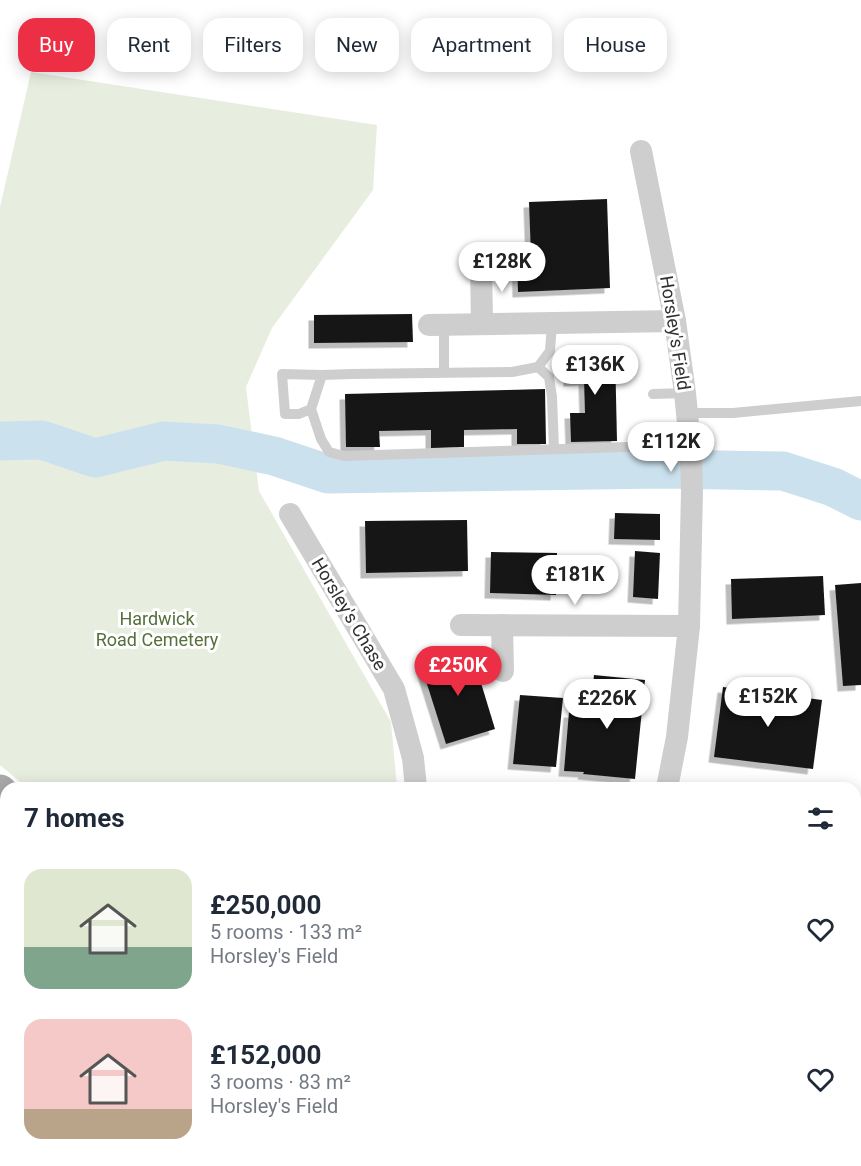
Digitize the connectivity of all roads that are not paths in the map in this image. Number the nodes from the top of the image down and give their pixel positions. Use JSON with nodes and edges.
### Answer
{"nodes":[{"id":1,"x":641,"y":151,"type":"dead end"},
{"id":2,"x":481,"y":264,"type":"dead end"},
{"id":3,"x":675,"y":321,"type":"junction"},
{"id":4,"x":482,"y":323,"type":"junction"},
{"id":5,"x":552,"y":323,"type":"junction"},
{"id":6,"x":437,"y":325,"type":"joint"},
{"id":7,"x":538,"y":367,"type":"junction"},
{"id":8,"x":444,"y":372,"type":"junction"},
{"id":9,"x":322,"y":375,"type":"junction"},
{"id":10,"x":652,"y":394,"type":"dead end"},
{"id":11,"x":861,"y":401,"type":"edge"},
{"id":12,"x":686,"y":403,"type":"junction"},
{"id":13,"x":311,"y":409,"type":"junction"},
{"id":14,"x":554,"y":449,"type":"junction"},
{"id":15,"x":690,"y":450,"type":"junction"},
{"id":16,"x":290,"y":514,"type":"dead end"},
{"id":17,"x":461,"y":625,"type":"dead end"},
{"id":18,"x":502,"y":626,"type":"junction"},
{"id":19,"x":688,"y":626,"type":"junction"},
{"id":20,"x":503,"y":671,"type":"dead end"},
{"id":21,"x":415,"y":782,"type":"edge"},
{"id":22,"x":668,"y":782,"type":"edge"}],
"edges":[{"from":1,"to":3,"type":"street","name":"Horsley's Field"},
{"from":2,"to":4,"type":"street"},
{"from":3,"to":5,"type":"street"},
{"from":3,"to":12,"type":"street","name":"Horsley's Field"},
{"from":4,"to":5,"type":"street"},
{"from":4,"to":6,"type":"street"},
{"from":5,"to":7,"type":"lane"},
{"from":6,"to":8,"type":"lane"},
{"from":7,"to":8,"type":"lane"},
{"from":7,"to":14,"type":"lane"},
{"from":8,"to":9,"type":"lane"},
{"from":9,"to":13,"type":"lane"},
{"from":9,"to":13,"type":"lane"},
{"from":10,"to":12,"type":"lane"},
{"from":11,"to":12,"type":"lane"},
{"from":12,"to":15,"type":"street","name":"Horsley's Field"},
{"from":13,"to":14,"type":"lane"},
{"from":14,"to":15,"type":"lane"},
{"from":15,"to":19,"type":"street","name":"Horsley's Field"},
{"from":16,"to":21,"type":"street","name":"Horsley's Chase"},
{"from":17,"to":18,"type":"street"},
{"from":18,"to":19,"type":"street"},
{"from":18,"to":20,"type":"street"},
{"from":19,"to":22,"type":"street","name":"Horsley's Field"}]}
